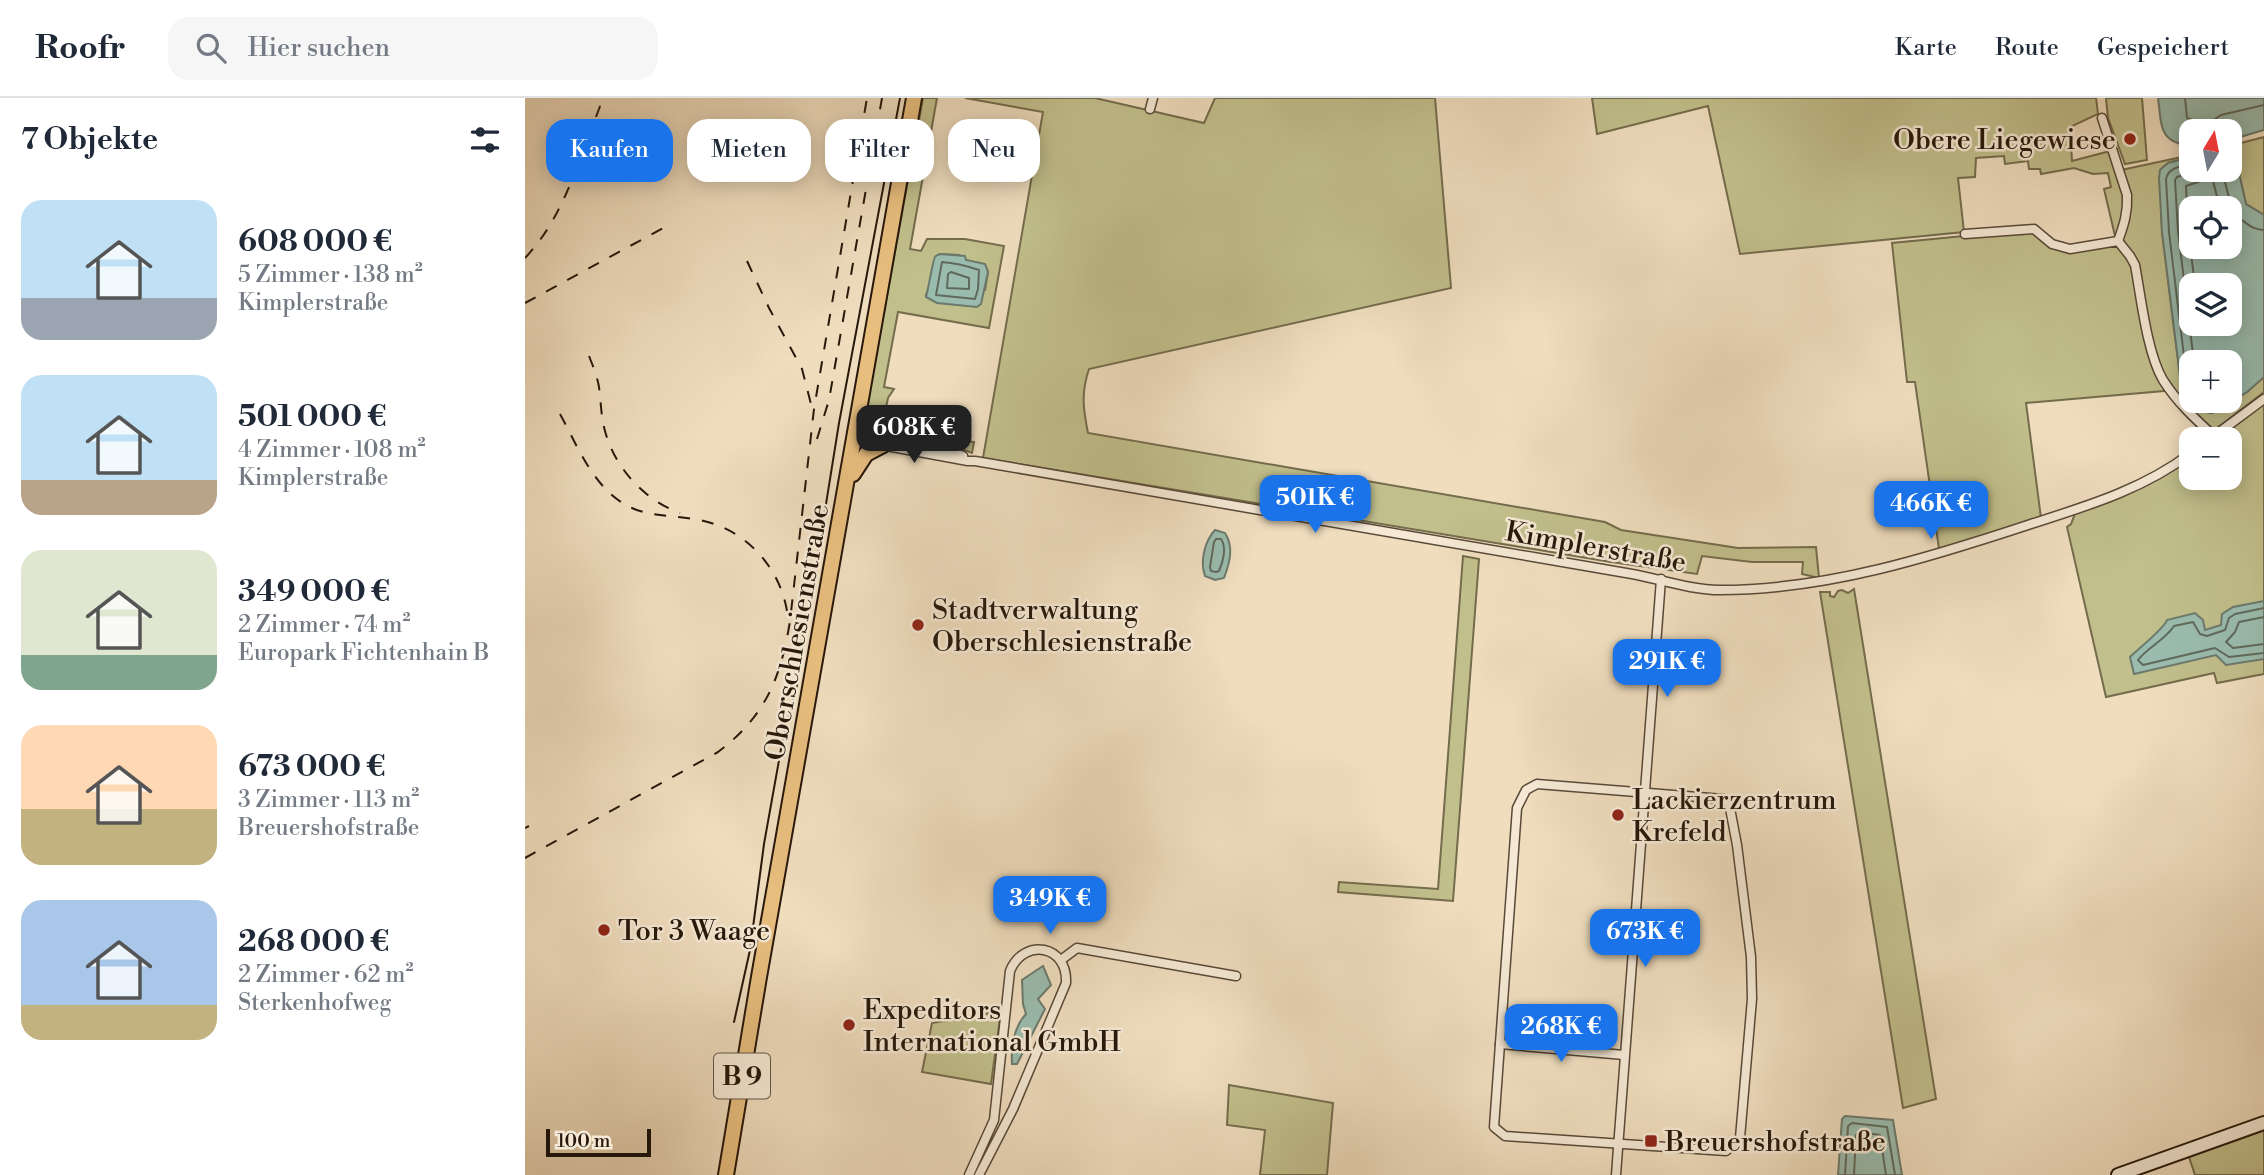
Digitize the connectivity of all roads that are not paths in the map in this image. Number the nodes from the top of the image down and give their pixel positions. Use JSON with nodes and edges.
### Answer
{"nodes":[{"id":1,"x":914,"y":98,"type":"edge"},
{"id":2,"x":1153,"y":98,"type":"edge"},
{"id":3,"x":1150,"y":109,"type":"dead end"},
{"id":4,"x":2102,"y":118,"type":"dead end"},
{"id":5,"x":1965,"y":234,"type":"dead end"},
{"id":6,"x":2118,"y":241,"type":"junction"},
{"id":7,"x":2264,"y":399,"type":"edge"},
{"id":8,"x":2202,"y":427,"type":"edge"},
{"id":9,"x":2227,"y":427,"type":"edge"},
{"id":10,"x":855,"y":435,"type":"junction"},
{"id":11,"x":883,"y":445,"type":"junction"},
{"id":12,"x":975,"y":461,"type":"junction"},
{"id":13,"x":2179,"y":461,"type":"edge"},
{"id":14,"x":845,"y":491,"type":"junction"},
{"id":15,"x":1661,"y":579,"type":"junction"},
{"id":16,"x":1645,"y":793,"type":"junction"},
{"id":17,"x":1061,"y":960,"type":"junction"},
{"id":18,"x":1236,"y":976,"type":"dead end"},
{"id":19,"x":1500,"y":1044,"type":"junction"},
{"id":20,"x":1624,"y":1055,"type":"junction"},
{"id":21,"x":2264,"y":1123,"type":"edge"},
{"id":22,"x":1619,"y":1144,"type":"junction"},
{"id":23,"x":726,"y":1175,"type":"edge"},
{"id":24,"x":969,"y":1175,"type":"edge"},
{"id":25,"x":979,"y":1175,"type":"edge"},
{"id":26,"x":1616,"y":1175,"type":"edge"},
{"id":27,"x":2118,"y":1175,"type":"edge"}],
"edges":[{"from":1,"to":10,"type":"main road","name":"Oberschlesienstraße","number":"B 9"},
{"from":2,"to":3,"type":"street"},
{"from":4,"to":6,"type":"street"},
{"from":5,"to":6,"type":"street"},
{"from":6,"to":8,"type":"street"},
{"from":7,"to":9,"type":"street"},
{"from":10,"to":11,"type":"street","name":"Kimplerstraße"},
{"from":10,"to":12,"type":"street","name":"Kimplerstraße"},
{"from":10,"to":14,"type":"main road","name":"Oberschlesienstraße","number":"B 9"},
{"from":11,"to":12,"type":"street","name":"Kimplerstraße"},
{"from":11,"to":14,"type":"main road","number":"B 9"},
{"from":12,"to":15,"type":"street","name":"Kimplerstraße"},
{"from":13,"to":15,"type":"street","name":"Kimplerstraße"},
{"from":14,"to":23,"type":"main road","name":"Oberschlesienstraße","number":"B 9"},
{"from":15,"to":16,"type":"street"},
{"from":16,"to":19,"type":"street"},
{"from":16,"to":20,"type":"street"},
{"from":16,"to":22,"type":"street"},
{"from":17,"to":18,"type":"street"},
{"from":17,"to":24,"type":"street"},
{"from":17,"to":25,"type":"street"},
{"from":19,"to":20,"type":"street"},
{"from":19,"to":22,"type":"street"},
{"from":20,"to":22,"type":"street"},
{"from":21,"to":27,"type":"main road"},
{"from":22,"to":26,"type":"street"}]}
